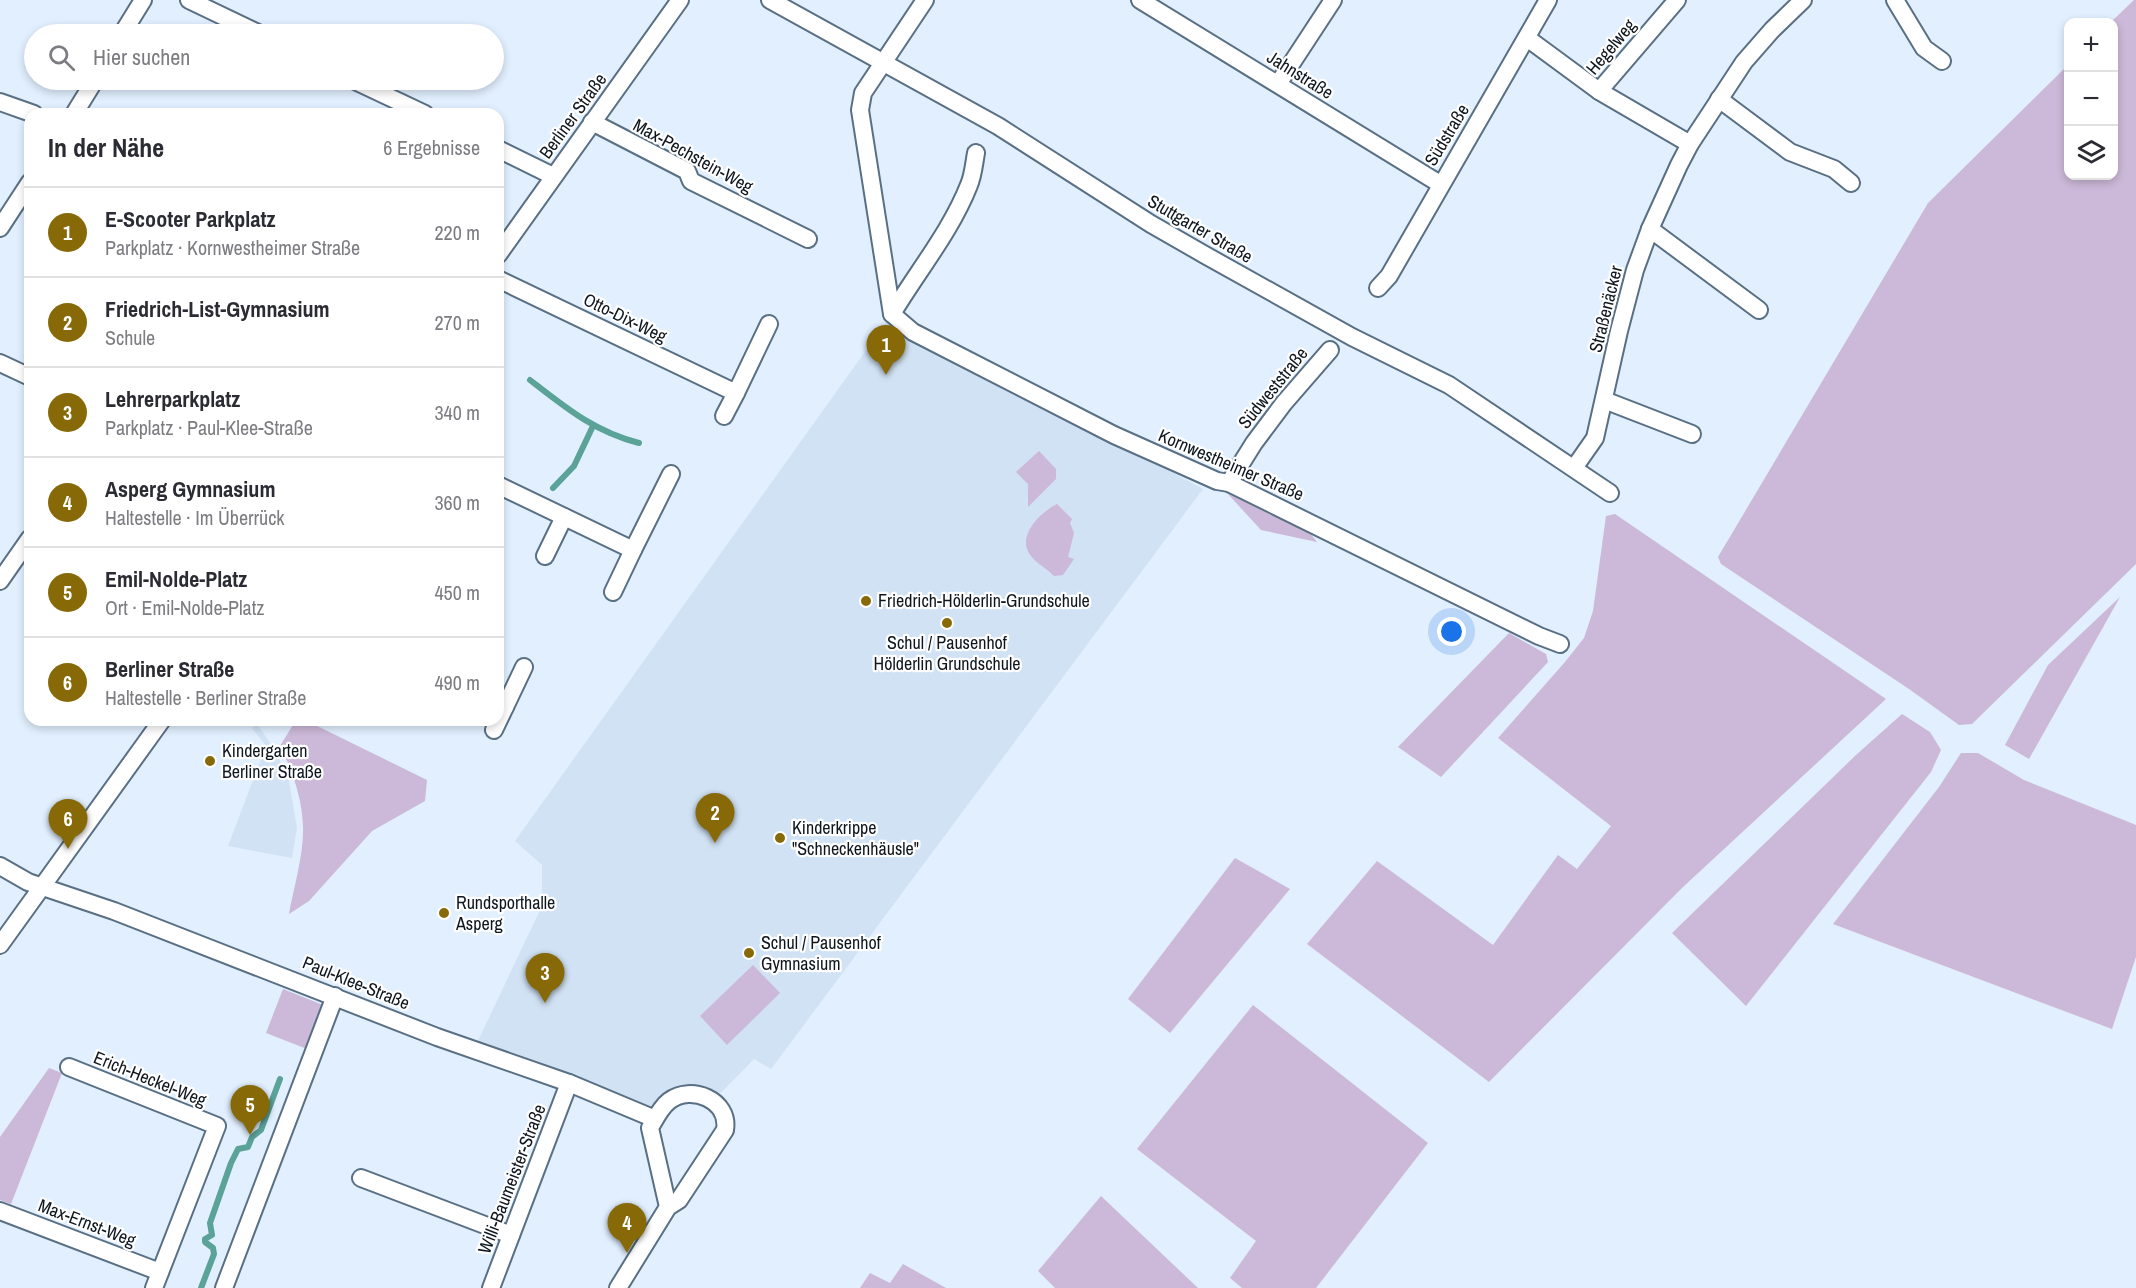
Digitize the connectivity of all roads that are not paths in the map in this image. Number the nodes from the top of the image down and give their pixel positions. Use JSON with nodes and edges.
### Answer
{"nodes":[{"id":1,"x":143,"y":0,"type":"edge"},
{"id":2,"x":189,"y":0,"type":"edge"},
{"id":3,"x":680,"y":0,"type":"edge"},
{"id":4,"x":770,"y":0,"type":"edge"},
{"id":5,"x":925,"y":0,"type":"edge"},
{"id":6,"x":1140,"y":0,"type":"edge"},
{"id":7,"x":1333,"y":0,"type":"edge"},
{"id":8,"x":1548,"y":0,"type":"edge"},
{"id":9,"x":1677,"y":0,"type":"edge"},
{"id":10,"x":1803,"y":0,"type":"edge"},
{"id":11,"x":1895,"y":0,"type":"edge"},
{"id":12,"x":128,"y":24,"type":"edge"},
{"id":13,"x":239,"y":24,"type":"edge"},
{"id":14,"x":1527,"y":38,"type":"junction"},
{"id":15,"x":884,"y":61,"type":"junction"},
{"id":16,"x":1942,"y":61,"type":"dead end"},
{"id":17,"x":1278,"y":84,"type":"junction"},
{"id":18,"x":89,"y":90,"type":"edge"},
{"id":19,"x":374,"y":90,"type":"edge"},
{"id":20,"x":1599,"y":91,"type":"junction"},
{"id":21,"x":1719,"y":99,"type":"junction"},
{"id":22,"x":0,"y":102,"type":"edge"},
{"id":23,"x":78,"y":108,"type":"edge"},
{"id":24,"x":412,"y":108,"type":"edge"},
{"id":25,"x":24,"y":110,"type":"edge"},
{"id":26,"x":592,"y":122,"type":"junction"},
{"id":27,"x":1690,"y":144,"type":"junction"},
{"id":28,"x":504,"y":152,"type":"edge"},
{"id":29,"x":976,"y":153,"type":"dead end"},
{"id":30,"x":553,"y":176,"type":"junction"},
{"id":31,"x":1851,"y":183,"type":"dead end"},
{"id":32,"x":1440,"y":184,"type":"junction"},
{"id":33,"x":24,"y":191,"type":"edge"},
{"id":34,"x":0,"y":228,"type":"edge"},
{"id":35,"x":1650,"y":229,"type":"junction"},
{"id":36,"x":808,"y":239,"type":"dead end"},
{"id":37,"x":504,"y":246,"type":"edge"},
{"id":38,"x":504,"y":282,"type":"edge"},
{"id":39,"x":1378,"y":288,"type":"dead end"},
{"id":40,"x":1759,"y":310,"type":"dead end"},
{"id":41,"x":892,"y":314,"type":"junction"},
{"id":42,"x":769,"y":324,"type":"dead end"},
{"id":43,"x":1330,"y":350,"type":"dead end"},
{"id":44,"x":0,"y":363,"type":"edge"},
{"id":45,"x":24,"y":374,"type":"edge"},
{"id":46,"x":736,"y":393,"type":"junction"},
{"id":47,"x":1604,"y":400,"type":"junction"},
{"id":48,"x":724,"y":416,"type":"dead end"},
{"id":49,"x":1692,"y":434,"type":"dead end"},
{"id":50,"x":1574,"y":468,"type":"junction"},
{"id":51,"x":671,"y":474,"type":"dead end"},
{"id":52,"x":1229,"y":483,"type":"junction"},
{"id":53,"x":504,"y":488,"type":"edge"},
{"id":54,"x":1610,"y":493,"type":"dead end"},
{"id":55,"x":564,"y":517,"type":"junction"},
{"id":56,"x":24,"y":547,"type":"edge"},
{"id":57,"x":633,"y":550,"type":"junction"},
{"id":58,"x":545,"y":556,"type":"dead end"},
{"id":59,"x":0,"y":581,"type":"edge"},
{"id":60,"x":613,"y":592,"type":"dead end"},
{"id":61,"x":1560,"y":644,"type":"dead end"},
{"id":62,"x":524,"y":667,"type":"dead end"},
{"id":63,"x":504,"y":700,"type":"edge"},
{"id":64,"x":158,"y":726,"type":"edge"},
{"id":65,"x":495,"y":726,"type":"edge"},
{"id":66,"x":494,"y":730,"type":"dead end"},
{"id":67,"x":0,"y":866,"type":"edge"},
{"id":68,"x":41,"y":886,"type":"junction"},
{"id":69,"x":0,"y":945,"type":"edge"},
{"id":70,"x":335,"y":996,"type":"junction"},
{"id":71,"x":69,"y":1067,"type":"dead end"},
{"id":72,"x":569,"y":1083,"type":"junction"},
{"id":73,"x":655,"y":1119,"type":"junction"},
{"id":74,"x":361,"y":1178,"type":"dead end"},
{"id":75,"x":668,"y":1207,"type":"junction"},
{"id":76,"x":0,"y":1211,"type":"edge"},
{"id":77,"x":511,"y":1235,"type":"junction"},
{"id":78,"x":157,"y":1280,"type":"edge"},
{"id":79,"x":224,"y":1288,"type":"edge"},
{"id":80,"x":491,"y":1288,"type":"edge"},
{"id":81,"x":618,"y":1288,"type":"edge"}],
"edges":[{"from":1,"to":12,"type":"street"},
{"from":2,"to":13,"type":"street"},
{"from":3,"to":26,"type":"street","name":"Berliner Straße"},
{"from":4,"to":15,"type":"street","name":"Stuttgarter Straße"},
{"from":5,"to":15,"type":"street"},
{"from":6,"to":17,"type":"street","name":"Jahnstraße"},
{"from":7,"to":17,"type":"street"},
{"from":8,"to":14,"type":"street","name":"Südstraße"},
{"from":9,"to":20,"type":"street","name":"Hegelweg"},
{"from":10,"to":21,"type":"street","name":"Straßenäcker"},
{"from":11,"to":16,"type":"street"},
{"from":14,"to":20,"type":"street","name":"Hegelweg"},
{"from":14,"to":32,"type":"street","name":"Südstraße"},
{"from":15,"to":41,"type":"street"},
{"from":15,"to":50,"type":"street","name":"Stuttgarter Straße"},
{"from":17,"to":32,"type":"street","name":"Jahnstraße"},
{"from":18,"to":23,"type":"street"},
{"from":19,"to":24,"type":"street"},
{"from":20,"to":27,"type":"street","name":"Hegelweg"},
{"from":21,"to":27,"type":"street","name":"Straßenäcker"},
{"from":21,"to":31,"type":"street"},
{"from":22,"to":25,"type":"street"},
{"from":26,"to":30,"type":"street","name":"Berliner Straße"},
{"from":26,"to":36,"type":"street","name":"Max-Pechstein-Weg"},
{"from":27,"to":35,"type":"street","name":"Straßenäcker"},
{"from":28,"to":30,"type":"street"},
{"from":29,"to":41,"type":"street"},
{"from":30,"to":37,"type":"street","name":"Berliner Straße"},
{"from":32,"to":39,"type":"street","name":"Südstraße"},
{"from":33,"to":34,"type":"street"},
{"from":35,"to":40,"type":"street"},
{"from":35,"to":47,"type":"street","name":"Straßenäcker"},
{"from":38,"to":46,"type":"street","name":"Otto-Dix-Weg"},
{"from":41,"to":52,"type":"street","name":"Kornwestheimer Straße"},
{"from":42,"to":46,"type":"street"},
{"from":43,"to":52,"type":"street","name":"Südweststraße"},
{"from":44,"to":45,"type":"street"},
{"from":46,"to":48,"type":"street"},
{"from":47,"to":49,"type":"street"},
{"from":47,"to":50,"type":"street","name":"Straßenäcker"},
{"from":50,"to":54,"type":"street","name":"Stuttgarter Straße"},
{"from":51,"to":57,"type":"street"},
{"from":52,"to":61,"type":"street","name":"Kornwestheimer Straße"},
{"from":53,"to":55,"type":"street"},
{"from":55,"to":57,"type":"street"},
{"from":55,"to":58,"type":"street"},
{"from":56,"to":59,"type":"street"},
{"from":57,"to":60,"type":"street"},
{"from":62,"to":63,"type":"street"},
{"from":64,"to":68,"type":"street"},
{"from":65,"to":66,"type":"street"},
{"from":67,"to":68,"type":"street","name":"Paul-Klee-Straße"},
{"from":68,"to":69,"type":"street"},
{"from":68,"to":70,"type":"street","name":"Paul-Klee-Straße"},
{"from":70,"to":72,"type":"street","name":"Paul-Klee-Straße"},
{"from":70,"to":79,"type":"street"},
{"from":71,"to":78,"type":"street","name":"Erich-Heckel-Weg"},
{"from":72,"to":73,"type":"street","name":"Paul-Klee-Straße"},
{"from":72,"to":77,"type":"street","name":"Willi-Baumeister-Straße"},
{"from":73,"to":75,"type":"street"},
{"from":73,"to":75,"type":"street"},
{"from":74,"to":77,"type":"street"},
{"from":75,"to":81,"type":"street"},
{"from":76,"to":78,"type":"street","name":"Max-Ernst-Weg"},
{"from":77,"to":80,"type":"street","name":"Willi-Baumeister-Straße"}]}
